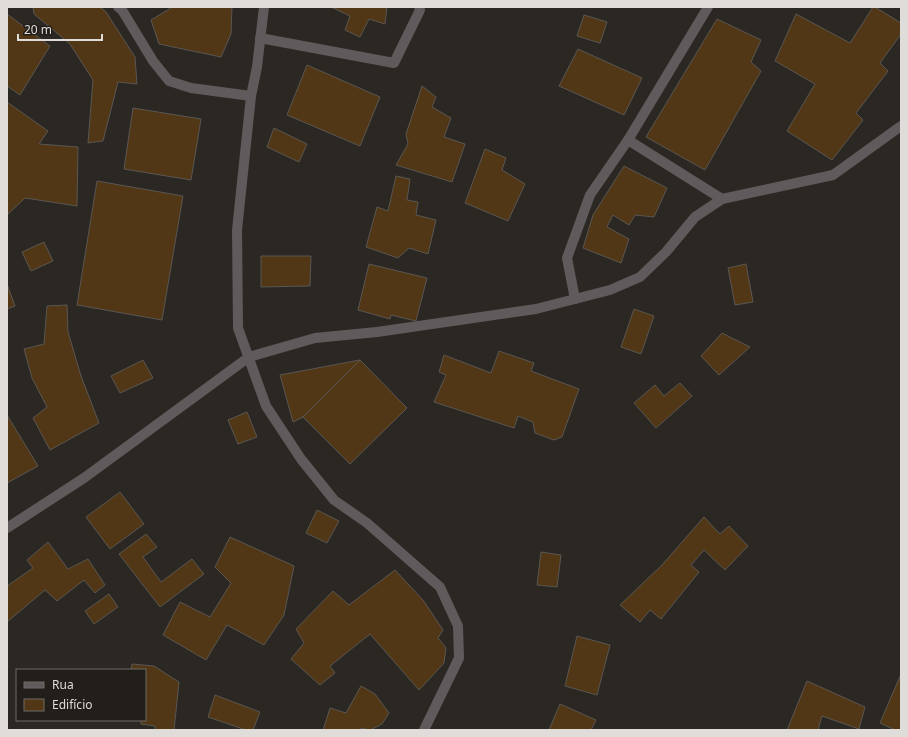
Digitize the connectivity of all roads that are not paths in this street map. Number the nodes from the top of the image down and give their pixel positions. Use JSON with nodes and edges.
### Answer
{"nodes":[{"id":1,"x":118,"y":7,"type":"edge"},
{"id":2,"x":264,"y":7,"type":"edge"},
{"id":3,"x":419,"y":7,"type":"edge"},
{"id":4,"x":708,"y":7,"type":"edge"},
{"id":5,"x":260,"y":38,"type":"junction"},
{"id":6,"x":251,"y":96,"type":"junction"},
{"id":7,"x":901,"y":126,"type":"edge"},
{"id":8,"x":628,"y":140,"type":"junction"},
{"id":9,"x":722,"y":199,"type":"junction"},
{"id":10,"x":575,"y":299,"type":"junction"},
{"id":11,"x":249,"y":357,"type":"junction"},
{"id":12,"x":7,"y":528,"type":"edge"},
{"id":13,"x":424,"y":730,"type":"edge"}],
"edges":[{"from":1,"to":6,"type":"street"},
{"from":2,"to":5,"type":"street"},
{"from":3,"to":5,"type":"street"},
{"from":4,"to":8,"type":"street"},
{"from":5,"to":6,"type":"street"},
{"from":6,"to":11,"type":"street"},
{"from":7,"to":9,"type":"street"},
{"from":8,"to":9,"type":"street"},
{"from":8,"to":10,"type":"street"},
{"from":9,"to":10,"type":"street"},
{"from":10,"to":11,"type":"street"},
{"from":11,"to":12,"type":"street"},
{"from":11,"to":13,"type":"street"}]}
